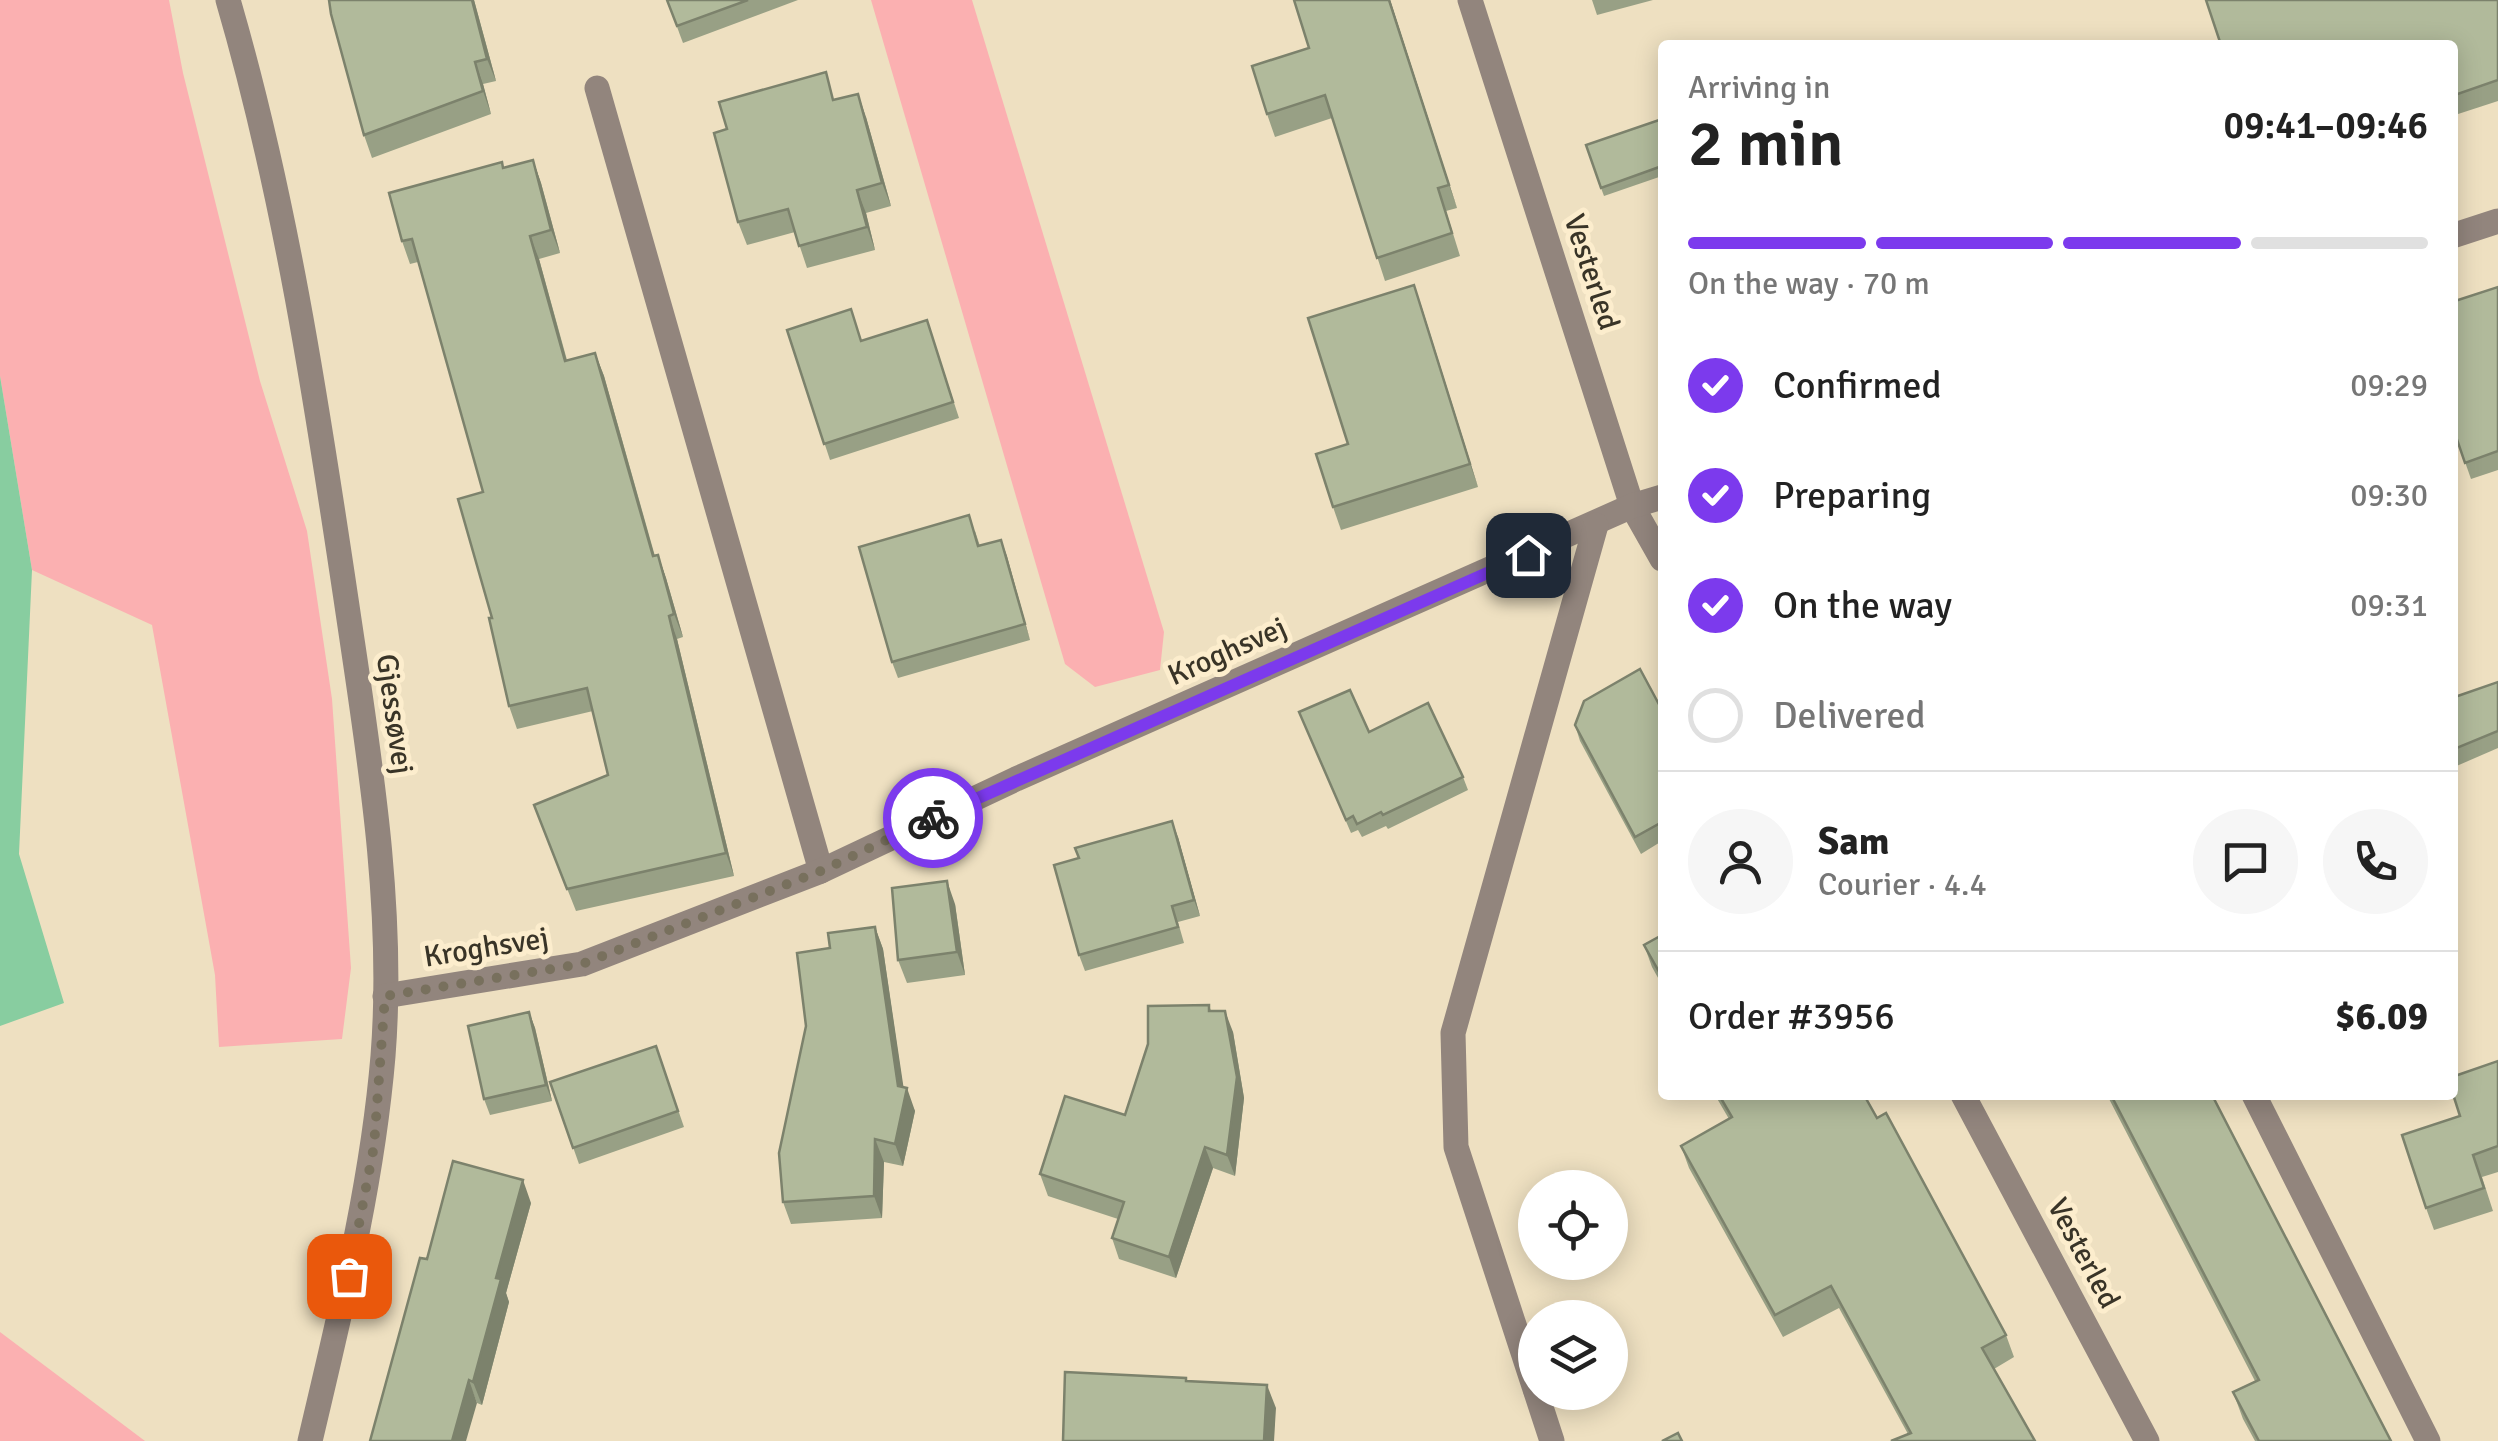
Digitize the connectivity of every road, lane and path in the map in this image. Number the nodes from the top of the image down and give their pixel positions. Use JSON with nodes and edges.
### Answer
{"nodes":[{"id":1,"x":228,"y":0,"type":"edge"},
{"id":2,"x":1470,"y":0,"type":"edge"},
{"id":3,"x":597,"y":88,"type":"dead end"},
{"id":4,"x":2498,"y":221,"type":"edge"},
{"id":5,"x":2458,"y":234,"type":"edge"},
{"id":6,"x":1658,"y":498,"type":"edge"},
{"id":7,"x":1632,"y":506,"type":"junction"},
{"id":8,"x":1596,"y":525,"type":"junction"},
{"id":9,"x":1658,"y":552,"type":"edge"},
{"id":10,"x":821,"y":871,"type":"junction"},
{"id":11,"x":385,"y":996,"type":"junction"},
{"id":12,"x":1967,"y":1100,"type":"edge"},
{"id":13,"x":2257,"y":1100,"type":"edge"},
{"id":14,"x":1518,"y":1336,"type":"edge"},
{"id":15,"x":1542,"y":1410,"type":"edge"},
{"id":16,"x":310,"y":1441,"type":"edge"},
{"id":17,"x":1552,"y":1441,"type":"edge"},
{"id":18,"x":2147,"y":1441,"type":"edge"},
{"id":19,"x":2428,"y":1441,"type":"edge"}],
"edges":[{"from":1,"to":11,"type":"street","name":"Gjessøvej"},
{"from":2,"to":7,"type":"street","name":"Vesterled"},
{"from":3,"to":10,"type":"street"},
{"from":4,"to":5,"type":"street"},
{"from":6,"to":7,"type":"street","name":"Kroghsvej"},
{"from":7,"to":8,"type":"street","name":"Kroghsvej"},
{"from":7,"to":9,"type":"street","name":"Vesterled"},
{"from":8,"to":10,"type":"street","name":"Kroghsvej"},
{"from":8,"to":14,"type":"street"},
{"from":10,"to":11,"type":"street","name":"Kroghsvej"},
{"from":11,"to":16,"type":"street","name":"Gjessøvej"},
{"from":12,"to":18,"type":"street","name":"Vesterled"},
{"from":13,"to":19,"type":"street"},
{"from":15,"to":17,"type":"street"}]}
